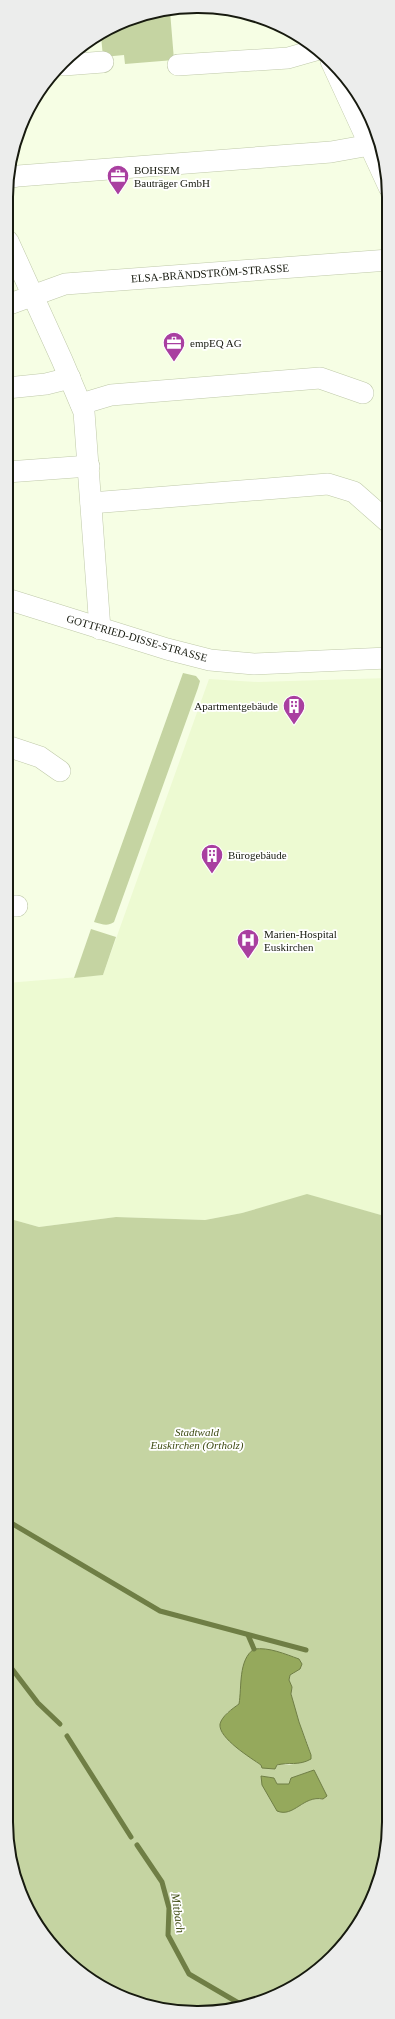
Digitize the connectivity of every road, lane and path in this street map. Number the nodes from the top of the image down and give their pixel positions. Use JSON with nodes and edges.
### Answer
{"nodes":[{"id":1,"x":311,"y":52,"type":"edge"},
{"id":2,"x":103,"y":62,"type":"dead end"},
{"id":3,"x":70,"y":65,"type":"edge"},
{"id":4,"x":178,"y":65,"type":"dead end"},
{"id":5,"x":340,"y":81,"type":"edge"},
{"id":6,"x":370,"y":145,"type":"junction"},
{"id":7,"x":378,"y":163,"type":"edge"},
{"id":8,"x":14,"y":177,"type":"edge"},
{"id":9,"x":13,"y":252,"type":"edge"},
{"id":10,"x":382,"y":260,"type":"edge"},
{"id":11,"x":33,"y":296,"type":"junction"},
{"id":12,"x":13,"y":303,"type":"edge"},
{"id":13,"x":70,"y":378,"type":"junction"},
{"id":14,"x":13,"y":387,"type":"edge"},
{"id":15,"x":363,"y":393,"type":"dead end"},
{"id":16,"x":81,"y":404,"type":"junction"},
{"id":17,"x":88,"y":466,"type":"junction"},
{"id":18,"x":13,"y":472,"type":"edge"},
{"id":19,"x":91,"y":503,"type":"junction"},
{"id":20,"x":382,"y":517,"type":"edge"},
{"id":21,"x":13,"y":601,"type":"edge"},
{"id":22,"x":100,"y":629,"type":"junction"},
{"id":23,"x":382,"y":658,"type":"edge"},
{"id":24,"x":13,"y":748,"type":"edge"},
{"id":25,"x":60,"y":771,"type":"dead end"}],
"edges":[{"from":1,"to":4,"type":"street"},
{"from":2,"to":3,"type":"street"},
{"from":5,"to":6,"type":"street"},
{"from":6,"to":7,"type":"street"},
{"from":6,"to":8,"type":"street"},
{"from":9,"to":11,"type":"street"},
{"from":10,"to":11,"type":"street","name":"ELSA-BRÄNDSTRÖM-STRASSE"},
{"from":11,"to":12,"type":"street","name":"ELSA-BRÄNDSTRÖM-STRASSE"},
{"from":11,"to":13,"type":"street"},
{"from":13,"to":14,"type":"street"},
{"from":13,"to":16,"type":"street"},
{"from":15,"to":16,"type":"street"},
{"from":16,"to":17,"type":"street"},
{"from":17,"to":18,"type":"street"},
{"from":17,"to":19,"type":"street"},
{"from":19,"to":20,"type":"street"},
{"from":19,"to":22,"type":"street"},
{"from":21,"to":22,"type":"street","name":"GOTTFRIED-DISSE-STRASSE"},
{"from":22,"to":23,"type":"street","name":"GOTTFRIED-DISSE-STRASSE"},
{"from":24,"to":25,"type":"street"}]}
